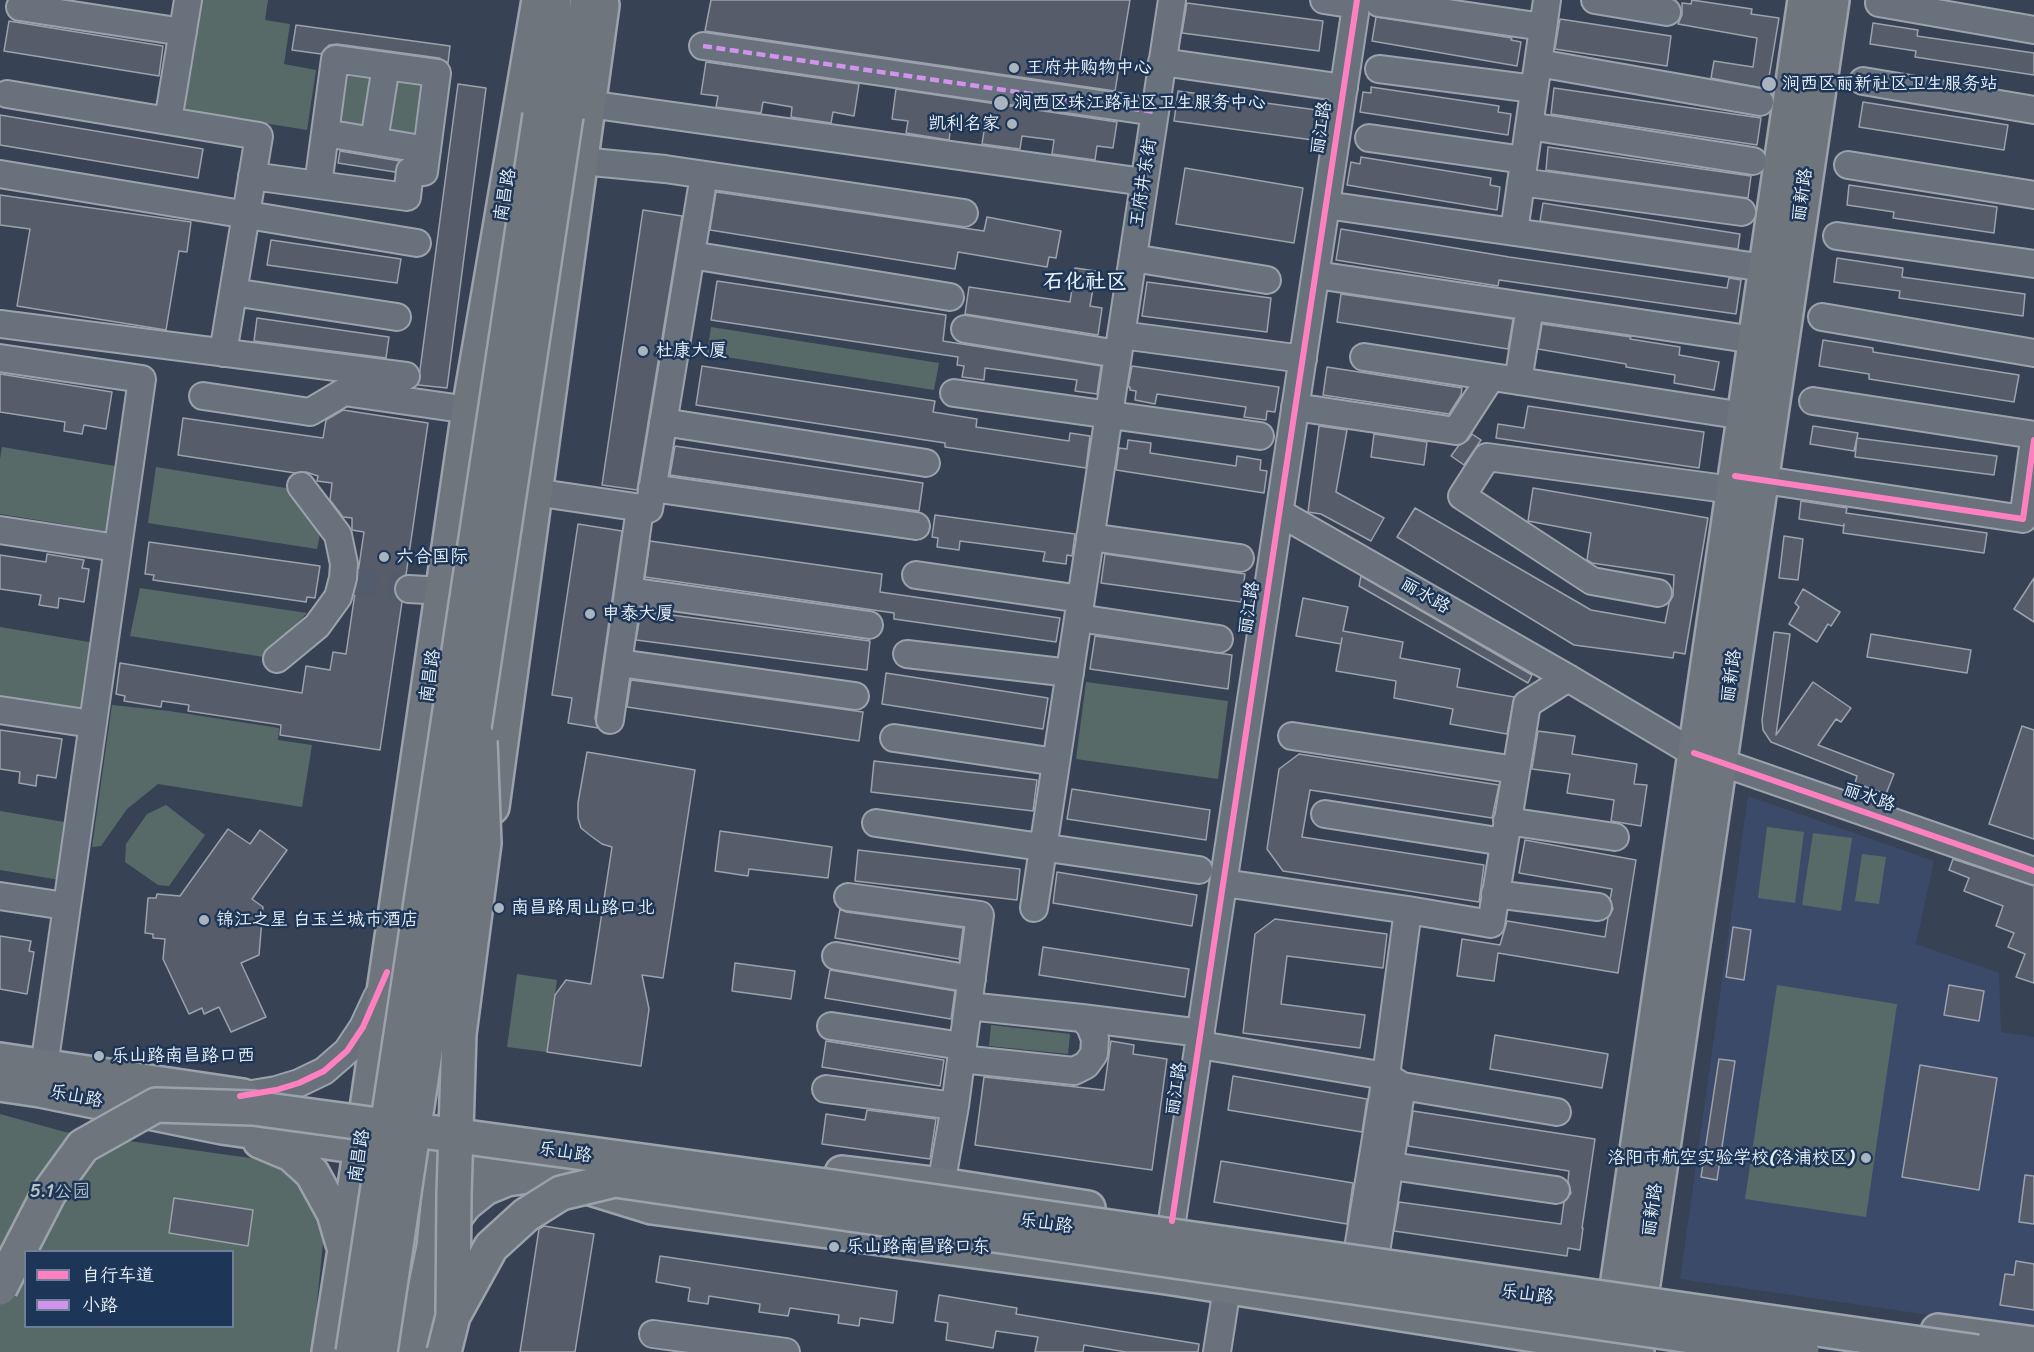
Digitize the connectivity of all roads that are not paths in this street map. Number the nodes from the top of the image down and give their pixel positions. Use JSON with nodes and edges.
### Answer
{"nodes":[{"id":1,"x":188,"y":0,"type":"edge"},
{"id":2,"x":539,"y":0,"type":"edge"},
{"id":3,"x":554,"y":0,"type":"edge"},
{"id":4,"x":588,"y":0,"type":"edge"},
{"id":5,"x":602,"y":0,"type":"edge"},
{"id":6,"x":1172,"y":0,"type":"edge"},
{"id":7,"x":1324,"y":0,"type":"edge"},
{"id":8,"x":1547,"y":0,"type":"edge"},
{"id":9,"x":1595,"y":0,"type":"edge"},
{"id":10,"x":1805,"y":0,"type":"edge"},
{"id":11,"x":1832,"y":0,"type":"edge"},
{"id":12,"x":1364,"y":2,"type":"edge"},
{"id":13,"x":1879,"y":3,"type":"dead end"},
{"id":14,"x":20,"y":7,"type":"dead end"},
{"id":15,"x":1667,"y":12,"type":"dead end"},
{"id":16,"x":1543,"y":27,"type":"junction"},
{"id":17,"x":2034,"y":30,"type":"edge"},
{"id":18,"x":183,"y":32,"type":"junction"},
{"id":19,"x":703,"y":46,"type":"dead end"},
{"id":20,"x":1162,"y":62,"type":"junction"},
{"id":21,"x":1538,"y":63,"type":"junction"},
{"id":22,"x":386,"y":66,"type":"junction"},
{"id":23,"x":1380,"y":69,"type":"dead end"},
{"id":24,"x":1863,"y":81,"type":"dead end"},
{"id":25,"x":1344,"y":88,"type":"junction"},
{"id":26,"x":1534,"y":89,"type":"junction"},
{"id":27,"x":7,"y":94,"type":"dead end"},
{"id":28,"x":1760,"y":102,"type":"dead end"},
{"id":29,"x":2034,"y":110,"type":"edge"},
{"id":30,"x":565,"y":112,"type":"junction"},
{"id":31,"x":1155,"y":112,"type":"junction"},
{"id":32,"x":168,"y":121,"type":"junction"},
{"id":33,"x":1529,"y":126,"type":"junction"},
{"id":34,"x":325,"y":133,"type":"junction"},
{"id":35,"x":1369,"y":138,"type":"dead end"},
{"id":36,"x":374,"y":141,"type":"junction"},
{"id":37,"x":427,"y":150,"type":"junction"},
{"id":38,"x":581,"y":161,"type":"junction"},
{"id":39,"x":1753,"y":161,"type":"dead end"},
{"id":40,"x":1848,"y":165,"type":"dead end"},
{"id":41,"x":1522,"y":171,"type":"junction"},
{"id":42,"x":0,"y":174,"type":"edge"},
{"id":43,"x":704,"y":175,"type":"junction"},
{"id":44,"x":252,"y":176,"type":"junction"},
{"id":45,"x":1144,"y":182,"type":"junction"},
{"id":46,"x":318,"y":184,"type":"junction"},
{"id":47,"x":2034,"y":195,"type":"edge"},
{"id":48,"x":1326,"y":205,"type":"junction"},
{"id":49,"x":1742,"y":212,"type":"dead end"},
{"id":50,"x":964,"y":213,"type":"dead end"},
{"id":51,"x":246,"y":214,"type":"junction"},
{"id":52,"x":1514,"y":232,"type":"junction"},
{"id":53,"x":1836,"y":236,"type":"dead end"},
{"id":54,"x":417,"y":243,"type":"dead end"},
{"id":55,"x":691,"y":255,"type":"junction"},
{"id":56,"x":1132,"y":258,"type":"junction"},
{"id":57,"x":2034,"y":264,"type":"edge"},
{"id":58,"x":1766,"y":268,"type":"junction"},
{"id":59,"x":1316,"y":275,"type":"junction"},
{"id":60,"x":1267,"y":280,"type":"dead end"},
{"id":61,"x":233,"y":292,"type":"junction"},
{"id":62,"x":950,"y":297,"type":"dead end"},
{"id":63,"x":1530,"y":307,"type":"junction"},
{"id":64,"x":397,"y":316,"type":"dead end"},
{"id":65,"x":1822,"y":317,"type":"dead end"},
{"id":66,"x":0,"y":324,"type":"edge"},
{"id":67,"x":965,"y":329,"type":"dead end"},
{"id":68,"x":1755,"y":340,"type":"junction"},
{"id":69,"x":1120,"y":344,"type":"junction"},
{"id":70,"x":224,"y":352,"type":"junction"},
{"id":71,"x":2034,"y":353,"type":"edge"},
{"id":72,"x":1364,"y":357,"type":"dead end"},
{"id":73,"x":0,"y":358,"type":"edge"},
{"id":74,"x":1303,"y":359,"type":"junction"},
{"id":75,"x":406,"y":376,"type":"dead end"},
{"id":76,"x":1491,"y":377,"type":"junction"},
{"id":77,"x":1518,"y":381,"type":"junction"},
{"id":78,"x":954,"y":393,"type":"dead end"},
{"id":79,"x":203,"y":396,"type":"dead end"},
{"id":80,"x":1813,"y":401,"type":"dead end"},
{"id":81,"x":1295,"y":407,"type":"junction"},
{"id":82,"x":469,"y":410,"type":"junction"},
{"id":83,"x":1109,"y":415,"type":"junction"},
{"id":84,"x":1744,"y":416,"type":"junction"},
{"id":85,"x":663,"y":422,"type":"junction"},
{"id":86,"x":2034,"y":435,"type":"edge"},
{"id":87,"x":1260,"y":436,"type":"dead end"},
{"id":88,"x":2034,"y":440,"type":"edge"},
{"id":89,"x":926,"y":463,"type":"dead end"},
{"id":90,"x":1743,"y":482,"type":"junction"},
{"id":91,"x":302,"y":486,"type":"dead end"},
{"id":92,"x":534,"y":492,"type":"junction"},
{"id":93,"x":646,"y":498,"type":"junction"},
{"id":94,"x":1280,"y":513,"type":"junction"},
{"id":95,"x":916,"y":526,"type":"dead end"},
{"id":96,"x":0,"y":530,"type":"edge"},
{"id":97,"x":1090,"y":537,"type":"junction"},
{"id":98,"x":117,"y":548,"type":"junction"},
{"id":99,"x":1240,"y":558,"type":"dead end"},
{"id":100,"x":916,"y":575,"type":"dead end"},
{"id":101,"x":409,"y":589,"type":"tunnel mouth"},
{"id":102,"x":444,"y":591,"type":"junction"},
{"id":103,"x":628,"y":591,"type":"junction"},
{"id":104,"x":1659,"y":593,"type":"dead end"},
{"id":105,"x":1079,"y":609,"type":"junction"},
{"id":106,"x":869,"y":625,"type":"dead end"},
{"id":107,"x":1219,"y":639,"type":"dead end"},
{"id":108,"x":907,"y":654,"type":"dead end"},
{"id":109,"x":277,"y":659,"type":"dead end"},
{"id":110,"x":618,"y":663,"type":"junction"},
{"id":111,"x":1070,"y":673,"type":"junction"},
{"id":112,"x":1568,"y":678,"type":"junction"},
{"id":113,"x":855,"y":696,"type":"dead end"},
{"id":114,"x":479,"y":703,"type":"junction"},
{"id":115,"x":0,"y":710,"type":"edge"},
{"id":116,"x":610,"y":720,"type":"dead end"},
{"id":117,"x":424,"y":721,"type":"junction"},
{"id":118,"x":92,"y":724,"type":"junction"},
{"id":119,"x":502,"y":731,"type":"junction"},
{"id":120,"x":1292,"y":736,"type":"dead end"},
{"id":121,"x":894,"y":738,"type":"dead end"},
{"id":122,"x":1707,"y":758,"type":"junction"},
{"id":123,"x":1056,"y":762,"type":"junction"},
{"id":124,"x":1516,"y":770,"type":"junction"},
{"id":125,"x":1325,"y":814,"type":"dead end"},
{"id":126,"x":876,"y":823,"type":"dead end"},
{"id":127,"x":1506,"y":832,"type":"junction"},
{"id":128,"x":1615,"y":837,"type":"dead end"},
{"id":129,"x":1043,"y":847,"type":"junction"},
{"id":130,"x":1199,"y":870,"type":"dead end"},
{"id":131,"x":2034,"y":871,"type":"edge"},
{"id":132,"x":1224,"y":883,"type":"junction"},
{"id":133,"x":1495,"y":894,"type":"junction"},
{"id":134,"x":0,"y":896,"type":"edge"},
{"id":135,"x":848,"y":897,"type":"dead end"},
{"id":136,"x":65,"y":906,"type":"junction"},
{"id":137,"x":1598,"y":907,"type":"dead end"},
{"id":138,"x":1034,"y":908,"type":"dead end"},
{"id":139,"x":1408,"y":910,"type":"junction"},
{"id":140,"x":836,"y":956,"type":"dead end"},
{"id":141,"x":387,"y":972,"type":"junction"},
{"id":142,"x":972,"y":979,"type":"junction"},
{"id":143,"x":968,"y":1006,"type":"junction"},
{"id":144,"x":1082,"y":1018,"type":"junction"},
{"id":145,"x":831,"y":1026,"type":"dead end"},
{"id":146,"x":1201,"y":1039,"type":"junction"},
{"id":147,"x":962,"y":1053,"type":"junction"},
{"id":148,"x":0,"y":1060,"type":"edge"},
{"id":149,"x":44,"y":1067,"type":"junction"},
{"id":150,"x":1394,"y":1081,"type":"junction"},
{"id":151,"x":0,"y":1084,"type":"edge"},
{"id":152,"x":826,"y":1089,"type":"dead end"},
{"id":153,"x":240,"y":1096,"type":"junction"},
{"id":154,"x":955,"y":1106,"type":"junction"},
{"id":155,"x":1557,"y":1112,"type":"dead end"},
{"id":156,"x":366,"y":1115,"type":"junction"},
{"id":157,"x":448,"y":1125,"type":"junction"},
{"id":158,"x":222,"y":1127,"type":"junction"},
{"id":159,"x":360,"y":1148,"type":"junction"},
{"id":160,"x":443,"y":1158,"type":"junction"},
{"id":161,"x":1391,"y":1166,"type":"junction"},
{"id":162,"x":542,"y":1173,"type":"junction"},
{"id":163,"x":941,"y":1185,"type":"junction"},
{"id":164,"x":1556,"y":1190,"type":"dead end"},
{"id":165,"x":1172,"y":1221,"type":"junction"},
{"id":166,"x":434,"y":1248,"type":"junction"},
{"id":167,"x":1367,"y":1251,"type":"junction"},
{"id":168,"x":345,"y":1252,"type":"junction"},
{"id":169,"x":1231,"y":1258,"type":"junction"},
{"id":170,"x":0,"y":1288,"type":"edge"},
{"id":171,"x":453,"y":1316,"type":"junction"},
{"id":172,"x":1623,"y":1329,"type":"edge"},
{"id":173,"x":653,"y":1334,"type":"dead end"},
{"id":174,"x":2034,"y":1344,"type":"edge"},
{"id":175,"x":329,"y":1352,"type":"edge"},
{"id":176,"x":352,"y":1352,"type":"edge"},
{"id":177,"x":380,"y":1352,"type":"edge"},
{"id":178,"x":412,"y":1352,"type":"edge"},
{"id":179,"x":444,"y":1352,"type":"edge"},
{"id":180,"x":786,"y":1352,"type":"edge"},
{"id":181,"x":1216,"y":1352,"type":"edge"},
{"id":182,"x":1802,"y":1352,"type":"edge"},
{"id":183,"x":1977,"y":1352,"type":"edge"}],
"edges":[{"from":1,"to":18,"type":"street"},
{"from":2,"to":82,"type":"main road","name":"南昌路"},
{"from":3,"to":30,"type":"main road","name":"南昌路"},
{"from":4,"to":30,"type":"main road","name":"南昌路"},
{"from":5,"to":30,"type":"main road","name":"南昌路"},
{"from":6,"to":20,"type":"street","name":"王府井东街"},
{"from":7,"to":12,"type":"street"},
{"from":8,"to":16,"type":"street"},
{"from":9,"to":15,"type":"street"},
{"from":10,"to":58,"type":"main road","name":"丽新路"},
{"from":11,"to":90,"type":"main road","name":"丽新路"},
{"from":12,"to":16,"type":"street"},
{"from":12,"to":25,"type":"street","name":"丽江路"},
{"from":13,"to":17,"type":"street"},
{"from":14,"to":18,"type":"street"},
{"from":16,"to":21,"type":"street"},
{"from":18,"to":32,"type":"street"},
{"from":19,"to":31,"type":"street"},
{"from":20,"to":25,"type":"street"},
{"from":20,"to":31,"type":"street","name":"王府井东街"},
{"from":21,"to":26,"type":"street"},
{"from":21,"to":28,"type":"street"},
{"from":22,"to":34,"type":"street"},
{"from":22,"to":36,"type":"street"},
{"from":22,"to":37,"type":"street"},
{"from":23,"to":26,"type":"street"},
{"from":24,"to":29,"type":"street"},
{"from":25,"to":48,"type":"street","name":"丽江路"},
{"from":26,"to":33,"type":"street"},
{"from":27,"to":32,"type":"street"},
{"from":30,"to":38,"type":"main road","name":"南昌路"},
{"from":30,"to":45,"type":"street"},
{"from":30,"to":114,"type":"main road","name":"南昌路","bridge":true},
{"from":30,"to":176,"type":"main road","name":"南昌路","bridge":true},
{"from":31,"to":45,"type":"street","name":"王府井东街"},
{"from":32,"to":44,"type":"street"},
{"from":33,"to":39,"type":"street"},
{"from":33,"to":41,"type":"street"},
{"from":34,"to":36,"type":"street"},
{"from":34,"to":46,"type":"street"},
{"from":35,"to":41,"type":"street"},
{"from":36,"to":37,"type":"street"},
{"from":37,"to":46,"type":"street"},
{"from":38,"to":43,"type":"street"},
{"from":38,"to":92,"type":"main road","name":"南昌路"},
{"from":40,"to":47,"type":"street"},
{"from":41,"to":49,"type":"street"},
{"from":41,"to":52,"type":"street"},
{"from":42,"to":51,"type":"street"},
{"from":43,"to":50,"type":"street"},
{"from":43,"to":55,"type":"street"},
{"from":44,"to":46,"type":"street"},
{"from":44,"to":51,"type":"street"},
{"from":45,"to":56,"type":"street","name":"王府井东街"},
{"from":48,"to":52,"type":"street"},
{"from":48,"to":59,"type":"street","name":"丽江路"},
{"from":51,"to":54,"type":"street"},
{"from":51,"to":61,"type":"street"},
{"from":52,"to":58,"type":"street"},
{"from":53,"to":57,"type":"street"},
{"from":55,"to":62,"type":"street"},
{"from":55,"to":85,"type":"street"},
{"from":56,"to":60,"type":"street"},
{"from":56,"to":69,"type":"street","name":"王府井东街"},
{"from":58,"to":68,"type":"main road","name":"丽新路"},
{"from":59,"to":63,"type":"street"},
{"from":59,"to":74,"type":"street","name":"丽江路"},
{"from":61,"to":64,"type":"street"},
{"from":61,"to":70,"type":"street"},
{"from":63,"to":68,"type":"street"},
{"from":63,"to":77,"type":"street"},
{"from":65,"to":71,"type":"street"},
{"from":66,"to":70,"type":"street"},
{"from":67,"to":69,"type":"street"},
{"from":68,"to":84,"type":"main road","name":"丽新路"},
{"from":69,"to":74,"type":"street"},
{"from":69,"to":83,"type":"street","name":"王府井东街"},
{"from":70,"to":75,"type":"street"},
{"from":72,"to":76,"type":"street"},
{"from":73,"to":98,"type":"street"},
{"from":74,"to":81,"type":"street","name":"丽江路"},
{"from":76,"to":77,"type":"street"},
{"from":76,"to":81,"type":"street"},
{"from":77,"to":84,"type":"street"},
{"from":78,"to":83,"type":"street"},
{"from":79,"to":82,"type":"street"},
{"from":80,"to":86,"type":"street"},
{"from":81,"to":94,"type":"street","name":"丽江路"},
{"from":82,"to":102,"type":"main road","name":"南昌路"},
{"from":83,"to":87,"type":"street"},
{"from":83,"to":97,"type":"street","name":"王府井东街"},
{"from":84,"to":90,"type":"main road","name":"丽新路"},
{"from":85,"to":89,"type":"street"},
{"from":85,"to":93,"type":"street"},
{"from":88,"to":90,"type":"street"},
{"from":90,"to":104,"type":"street"},
{"from":90,"to":122,"type":"main road","name":"丽新路"},
{"from":91,"to":109,"type":"street"},
{"from":92,"to":93,"type":"street"},
{"from":92,"to":119,"type":"main road","name":"南昌路"},
{"from":93,"to":95,"type":"street"},
{"from":93,"to":103,"type":"street"},
{"from":94,"to":112,"type":"street","name":"丽水路"},
{"from":94,"to":132,"type":"street","name":"丽江路"},
{"from":96,"to":98,"type":"street"},
{"from":97,"to":99,"type":"street"},
{"from":97,"to":105,"type":"street","name":"王府井东街"},
{"from":98,"to":118,"type":"street"},
{"from":100,"to":105,"type":"street"},
{"from":101,"to":102,"type":"street"},
{"from":102,"to":117,"type":"main road","name":"南昌路"},
{"from":103,"to":106,"type":"street"},
{"from":103,"to":110,"type":"street"},
{"from":105,"to":107,"type":"street"},
{"from":105,"to":111,"type":"street","name":"王府井东街"},
{"from":108,"to":111,"type":"street"},
{"from":110,"to":113,"type":"street"},
{"from":110,"to":116,"type":"street"},
{"from":111,"to":123,"type":"street","name":"王府井东街"},
{"from":112,"to":122,"type":"street","name":"丽水路"},
{"from":112,"to":124,"type":"street"},
{"from":114,"to":171,"type":"main road","bridge":true},
{"from":114,"to":177,"type":"main road","name":"南昌路","bridge":true},
{"from":115,"to":118,"type":"street"},
{"from":117,"to":119,"type":"main road"},
{"from":117,"to":141,"type":"main road","name":"南昌路"},
{"from":118,"to":136,"type":"street"},
{"from":119,"to":157,"type":"main road","name":"南昌路"},
{"from":120,"to":124,"type":"street"},
{"from":121,"to":123,"type":"street"},
{"from":122,"to":131,"type":"street","name":"丽水路"},
{"from":122,"to":172,"type":"main road","name":"丽新路"},
{"from":123,"to":129,"type":"street","name":"王府井东街"},
{"from":124,"to":127,"type":"street"},
{"from":125,"to":127,"type":"street"},
{"from":126,"to":129,"type":"street"},
{"from":127,"to":128,"type":"street"},
{"from":127,"to":133,"type":"street"},
{"from":129,"to":130,"type":"street"},
{"from":129,"to":138,"type":"street","name":"王府井东街"},
{"from":132,"to":139,"type":"street"},
{"from":132,"to":146,"type":"street","name":"丽江路"},
{"from":133,"to":137,"type":"street"},
{"from":133,"to":139,"type":"street"},
{"from":134,"to":136,"type":"street"},
{"from":135,"to":142,"type":"street"},
{"from":136,"to":149,"type":"street"},
{"from":139,"to":150,"type":"street"},
{"from":140,"to":142,"type":"street"},
{"from":141,"to":153,"type":"street"},
{"from":141,"to":156,"type":"main road","name":"南昌路"},
{"from":142,"to":143,"type":"street"},
{"from":143,"to":144,"type":"street"},
{"from":143,"to":147,"type":"street"},
{"from":144,"to":146,"type":"street"},
{"from":144,"to":147,"type":"street"},
{"from":145,"to":147,"type":"street"},
{"from":146,"to":150,"type":"street"},
{"from":146,"to":165,"type":"street","name":"丽江路"},
{"from":147,"to":154,"type":"street"},
{"from":148,"to":149,"type":"main road","name":"乐山路"},
{"from":149,"to":153,"type":"main road","name":"乐山路"},
{"from":150,"to":155,"type":"street"},
{"from":150,"to":161,"type":"street"},
{"from":150,"to":167,"type":"street"},
{"from":151,"to":158,"type":"main road","name":"乐山路"},
{"from":152,"to":154,"type":"street"},
{"from":153,"to":156,"type":"main road","name":"乐山路"},
{"from":154,"to":163,"type":"street"},
{"from":156,"to":157,"type":"main road","name":"乐山路"},
{"from":156,"to":159,"type":"main road","name":"南昌路"},
{"from":157,"to":160,"type":"main road","name":"南昌路"},
{"from":157,"to":163,"type":"main road","name":"乐山路"},
{"from":157,"to":169,"type":"main road","name":"乐山路"},
{"from":158,"to":159,"type":"main road","name":"乐山路"},
{"from":158,"to":168,"type":"main road"},
{"from":159,"to":160,"type":"main road","name":"乐山路"},
{"from":159,"to":168,"type":"main road","name":"南昌路"},
{"from":160,"to":162,"type":"main road","name":"乐山路"},
{"from":160,"to":166,"type":"main road","name":"南昌路"},
{"from":161,"to":164,"type":"street"},
{"from":161,"to":167,"type":"street"},
{"from":162,"to":166,"type":"main road"},
{"from":162,"to":169,"type":"main road","name":"乐山路"},
{"from":163,"to":165,"type":"main road","name":"乐山路"},
{"from":165,"to":169,"type":"main road","name":"乐山路"},
{"from":166,"to":178,"type":"main road","name":"南昌路"},
{"from":167,"to":169,"type":"main road","name":"乐山路"},
{"from":167,"to":172,"type":"main road","name":"乐山路"},
{"from":168,"to":175,"type":"main road","name":"南昌路"},
{"from":169,"to":172,"type":"main road","name":"乐山路"},
{"from":169,"to":181,"type":"street"},
{"from":170,"to":183,"type":"main road","bridge":true},
{"from":171,"to":179,"type":"main road","bridge":true},
{"from":171,"to":182,"type":"main road","bridge":true},
{"from":172,"to":174,"type":"main road","name":"乐山路"},
{"from":173,"to":180,"type":"street"}]}
